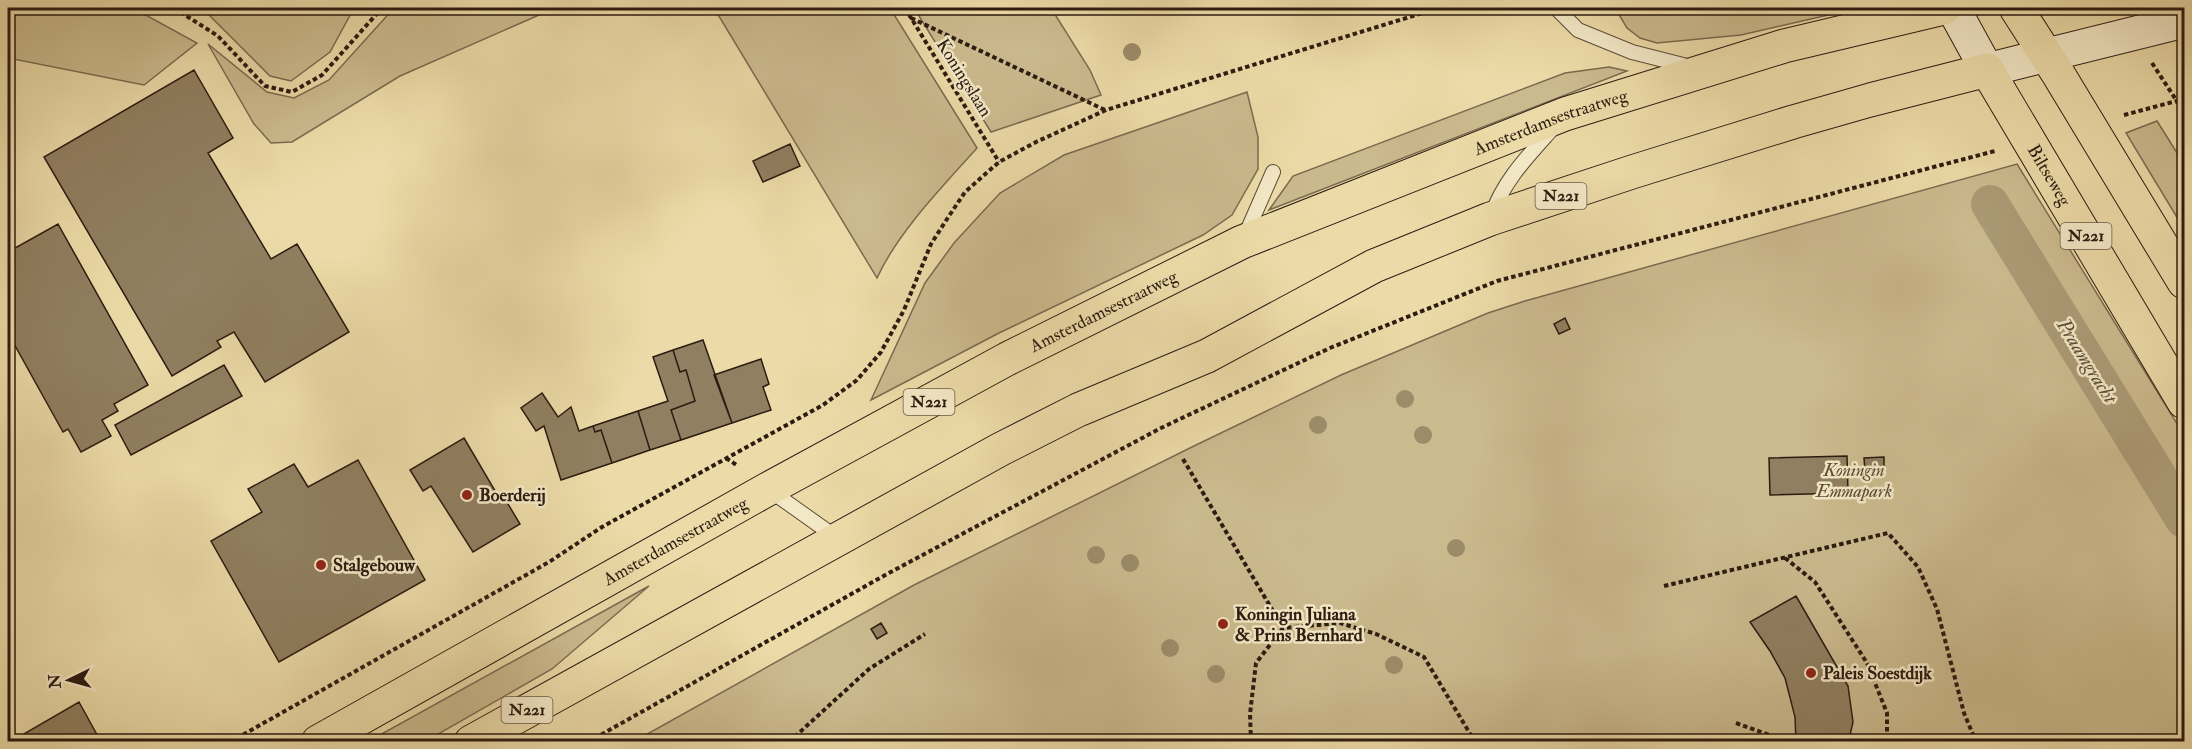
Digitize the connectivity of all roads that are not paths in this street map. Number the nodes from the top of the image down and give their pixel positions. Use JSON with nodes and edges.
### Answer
{"nodes":[{"id":1,"x":1556,"y":8,"type":"edge"},
{"id":2,"x":1944,"y":8,"type":"edge"},
{"id":3,"x":1953,"y":8,"type":"edge"},
{"id":4,"x":2016,"y":8,"type":"edge"},
{"id":5,"x":2184,"y":21,"type":"edge"},
{"id":6,"x":2047,"y":56,"type":"junction"},
{"id":7,"x":1987,"y":70,"type":"junction"},
{"id":8,"x":1704,"y":71,"type":"junction"},
{"id":9,"x":1565,"y":114,"type":"junction"},
{"id":10,"x":1273,"y":172,"type":"dead end"},
{"id":11,"x":1490,"y":219,"type":"junction"},
{"id":12,"x":1242,"y":242,"type":"junction"},
{"id":13,"x":2184,"y":282,"type":"edge"},
{"id":14,"x":2184,"y":402,"type":"edge"},
{"id":15,"x":768,"y":489,"type":"junction"},
{"id":16,"x":837,"y":538,"type":"junction"},
{"id":17,"x":318,"y":741,"type":"edge"},
{"id":18,"x":471,"y":741,"type":"edge"}],
"edges":[{"from":1,"to":8,"type":"lane"},
{"from":2,"to":8,"type":"main road","name":"Amsterdamsestraatweg","number":"N221"},
{"from":3,"to":7,"type":"main road","name":"Biltseweg","number":"N221"},
{"from":4,"to":6,"type":"main road"},
{"from":5,"to":6,"type":"main road"},
{"from":6,"to":7,"type":"main road","number":"N221"},
{"from":6,"to":13,"type":"main road"},
{"from":7,"to":11,"type":"main road","number":"N221"},
{"from":7,"to":14,"type":"main road","name":"Biltseweg","number":"N221"},
{"from":8,"to":9,"type":"main road","name":"Amsterdamsestraatweg","number":"N221"},
{"from":9,"to":11,"type":"lane"},
{"from":9,"to":12,"type":"main road","name":"Amsterdamsestraatweg","number":"N221"},
{"from":10,"to":12,"type":"lane"},
{"from":11,"to":16,"type":"main road","number":"N221"},
{"from":12,"to":15,"type":"main road","name":"Amsterdamsestraatweg","number":"N221"},
{"from":15,"to":16,"type":"lane"},
{"from":15,"to":17,"type":"main road","name":"Amsterdamsestraatweg","number":"N221"},
{"from":16,"to":18,"type":"main road","number":"N221"}]}
